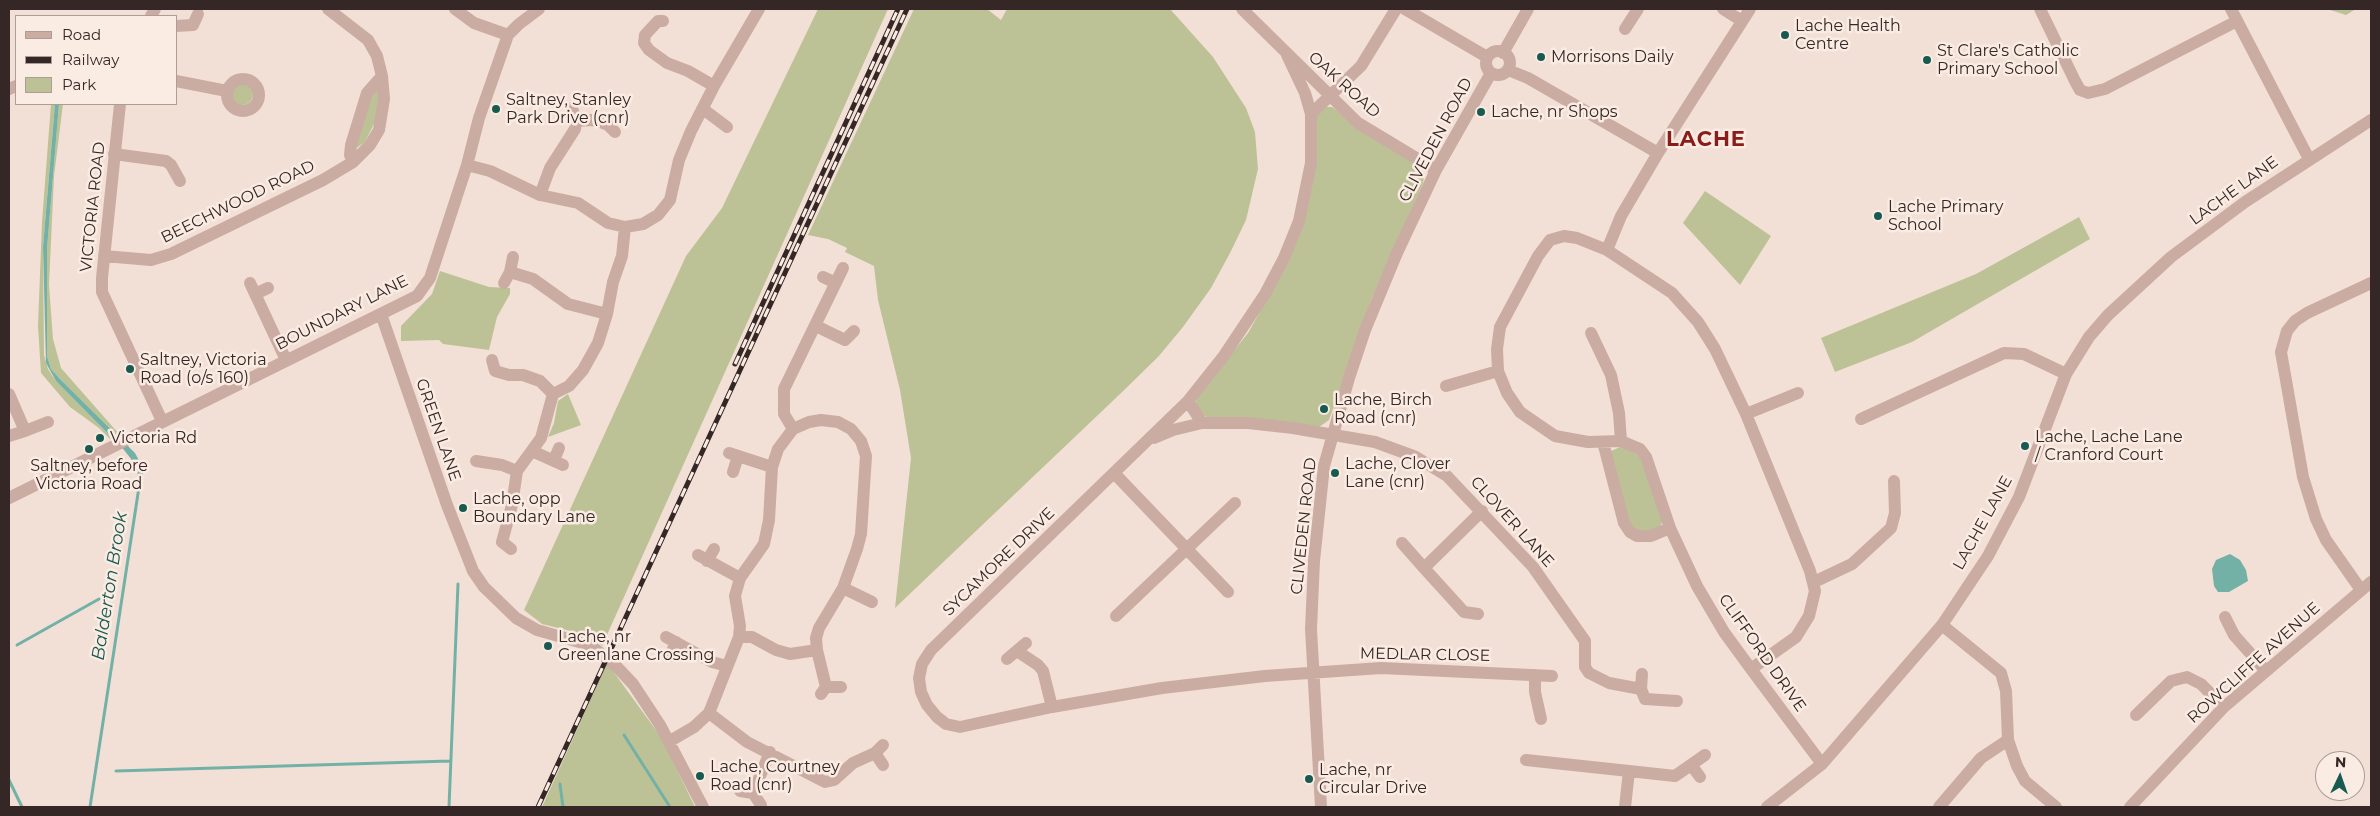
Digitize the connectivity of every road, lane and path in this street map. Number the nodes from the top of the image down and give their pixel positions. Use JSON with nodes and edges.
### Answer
{"nodes":[{"id":1,"x":330,"y":9,"type":"edge"},
{"id":2,"x":455,"y":9,"type":"edge"},
{"id":3,"x":539,"y":9,"type":"edge"},
{"id":4,"x":759,"y":9,"type":"edge"},
{"id":5,"x":1242,"y":9,"type":"edge"},
{"id":6,"x":1396,"y":9,"type":"edge"},
{"id":7,"x":1406,"y":9,"type":"edge"},
{"id":8,"x":1528,"y":9,"type":"edge"},
{"id":9,"x":1638,"y":9,"type":"edge"},
{"id":10,"x":1723,"y":9,"type":"edge"},
{"id":11,"x":1750,"y":9,"type":"edge"},
{"id":12,"x":2040,"y":9,"type":"edge"},
{"id":13,"x":2231,"y":9,"type":"edge"},
{"id":14,"x":198,"y":14,"type":"dead end"},
{"id":15,"x":658,"y":18,"type":"dead end"},
{"id":16,"x":1742,"y":21,"type":"junction"},
{"id":17,"x":2237,"y":21,"type":"junction"},
{"id":18,"x":178,"y":26,"type":"edge"},
{"id":19,"x":1625,"y":29,"type":"dead end"},
{"id":20,"x":508,"y":35,"type":"junction"},
{"id":21,"x":1503,"y":53,"type":"junction"},
{"id":22,"x":1286,"y":55,"type":"junction"},
{"id":23,"x":1487,"y":57,"type":"junction"},
{"id":24,"x":1508,"y":70,"type":"junction"},
{"id":25,"x":1491,"y":73,"type":"junction"},
{"id":26,"x":382,"y":76,"type":"junction"},
{"id":27,"x":178,"y":81,"type":"edge"},
{"id":28,"x":714,"y":86,"type":"junction"},
{"id":29,"x":227,"y":92,"type":"dead end"},
{"id":30,"x":1330,"y":97,"type":"junction"},
{"id":31,"x":120,"y":105,"type":"edge"},
{"id":32,"x":572,"y":108,"type":"dead end"},
{"id":33,"x":703,"y":109,"type":"junction"},
{"id":34,"x":1311,"y":114,"type":"junction"},
{"id":35,"x":2371,"y":120,"type":"edge"},
{"id":36,"x":576,"y":121,"type":"junction"},
{"id":37,"x":727,"y":127,"type":"dead end"},
{"id":38,"x":615,"y":132,"type":"dead end"},
{"id":39,"x":1658,"y":152,"type":"junction"},
{"id":40,"x":114,"y":154,"type":"junction"},
{"id":41,"x":2309,"y":159,"type":"junction"},
{"id":42,"x":353,"y":162,"type":"junction"},
{"id":43,"x":467,"y":165,"type":"junction"},
{"id":44,"x":1436,"y":170,"type":"junction"},
{"id":45,"x":180,"y":181,"type":"dead end"},
{"id":46,"x":540,"y":195,"type":"junction"},
{"id":47,"x":625,"y":227,"type":"junction"},
{"id":48,"x":1607,"y":250,"type":"junction"},
{"id":49,"x":104,"y":256,"type":"junction"},
{"id":50,"x":512,"y":257,"type":"dead end"},
{"id":51,"x":843,"y":268,"type":"dead end"},
{"id":52,"x":823,"y":277,"type":"dead end"},
{"id":53,"x":836,"y":283,"type":"junction"},
{"id":54,"x":2371,"y":283,"type":"edge"},
{"id":55,"x":268,"y":288,"type":"dead end"},
{"id":56,"x":381,"y":314,"type":"junction"},
{"id":57,"x":607,"y":314,"type":"junction"},
{"id":58,"x":816,"y":326,"type":"junction"},
{"id":59,"x":1591,"y":333,"type":"dead end"},
{"id":60,"x":848,"y":341,"type":"dead end"},
{"id":61,"x":286,"y":360,"type":"junction"},
{"id":62,"x":491,"y":369,"type":"dead end"},
{"id":63,"x":1498,"y":371,"type":"junction"},
{"id":64,"x":2066,"y":374,"type":"junction"},
{"id":65,"x":1446,"y":386,"type":"dead end"},
{"id":66,"x":1798,"y":393,"type":"dead end"},
{"id":67,"x":9,"y":394,"type":"edge"},
{"id":68,"x":553,"y":394,"type":"junction"},
{"id":69,"x":1188,"y":401,"type":"junction"},
{"id":70,"x":1746,"y":414,"type":"junction"},
{"id":71,"x":1862,"y":419,"type":"dead end"},
{"id":72,"x":162,"y":421,"type":"junction"},
{"id":73,"x":48,"y":422,"type":"dead end"},
{"id":74,"x":1202,"y":423,"type":"junction"},
{"id":75,"x":793,"y":429,"type":"junction"},
{"id":76,"x":25,"y":431,"type":"junction"},
{"id":77,"x":1332,"y":434,"type":"junction"},
{"id":78,"x":9,"y":436,"type":"edge"},
{"id":79,"x":1148,"y":441,"type":"junction"},
{"id":80,"x":1621,"y":441,"type":"junction"},
{"id":81,"x":1603,"y":442,"type":"junction"},
{"id":82,"x":559,"y":448,"type":"dead end"},
{"id":83,"x":532,"y":451,"type":"junction"},
{"id":84,"x":476,"y":461,"type":"dead end"},
{"id":85,"x":772,"y":467,"type":"junction"},
{"id":86,"x":517,"y":471,"type":"junction"},
{"id":87,"x":733,"y":472,"type":"dead end"},
{"id":88,"x":1114,"y":473,"type":"junction"},
{"id":89,"x":1894,"y":481,"type":"dead end"},
{"id":90,"x":9,"y":498,"type":"edge"},
{"id":91,"x":1235,"y":503,"type":"dead end"},
{"id":92,"x":1482,"y":511,"type":"junction"},
{"id":93,"x":1670,"y":528,"type":"junction"},
{"id":94,"x":1402,"y":543,"type":"dead end"},
{"id":95,"x":501,"y":545,"type":"dead end"},
{"id":96,"x":1186,"y":548,"type":"junction"},
{"id":97,"x":714,"y":549,"type":"dead end"},
{"id":98,"x":1424,"y":568,"type":"junction"},
{"id":99,"x":740,"y":578,"type":"junction"},
{"id":100,"x":1814,"y":582,"type":"junction"},
{"id":101,"x":2366,"y":586,"type":"edge"},
{"id":102,"x":843,"y":588,"type":"junction"},
{"id":103,"x":1228,"y":592,"type":"dead end"},
{"id":104,"x":872,"y":602,"type":"dead end"},
{"id":105,"x":1116,"y":616,"type":"dead end"},
{"id":106,"x":1474,"y":617,"type":"dead end"},
{"id":107,"x":2231,"y":621,"type":"dead end"},
{"id":108,"x":1942,"y":625,"type":"junction"},
{"id":109,"x":739,"y":637,"type":"junction"},
{"id":110,"x":816,"y":650,"type":"junction"},
{"id":111,"x":1017,"y":651,"type":"dead end"},
{"id":112,"x":670,"y":656,"type":"dead end"},
{"id":113,"x":727,"y":666,"type":"junction"},
{"id":114,"x":1751,"y":669,"type":"junction"},
{"id":115,"x":2266,"y":671,"type":"junction"},
{"id":116,"x":1313,"y":673,"type":"junction"},
{"id":117,"x":1642,"y":674,"type":"dead end"},
{"id":118,"x":1535,"y":675,"type":"junction"},
{"id":119,"x":1552,"y":676,"type":"dead end"},
{"id":120,"x":841,"y":687,"type":"dead end"},
{"id":121,"x":1641,"y":689,"type":"junction"},
{"id":122,"x":1677,"y":701,"type":"dead end"},
{"id":123,"x":1052,"y":706,"type":"junction"},
{"id":124,"x":2224,"y":707,"type":"junction"},
{"id":125,"x":709,"y":713,"type":"junction"},
{"id":126,"x":2136,"y":715,"type":"dead end"},
{"id":127,"x":1541,"y":719,"type":"dead end"},
{"id":128,"x":2008,"y":740,"type":"junction"},
{"id":129,"x":670,"y":741,"type":"junction"},
{"id":130,"x":770,"y":752,"type":"junction"},
{"id":131,"x":1705,"y":755,"type":"dead end"},
{"id":132,"x":1526,"y":760,"type":"dead end"},
{"id":133,"x":1822,"y":764,"type":"junction"},
{"id":134,"x":883,"y":765,"type":"dead end"},
{"id":135,"x":1692,"y":766,"type":"junction"},
{"id":136,"x":1628,"y":771,"type":"junction"},
{"id":137,"x":1700,"y":777,"type":"dead end"},
{"id":138,"x":740,"y":791,"type":"dead end"},
{"id":139,"x":753,"y":793,"type":"junction"},
{"id":140,"x":761,"y":805,"type":"dead end"},
{"id":141,"x":704,"y":807,"type":"edge"},
{"id":142,"x":1321,"y":807,"type":"edge"},
{"id":143,"x":1624,"y":807,"type":"edge"},
{"id":144,"x":1767,"y":807,"type":"edge"},
{"id":145,"x":1939,"y":807,"type":"edge"},
{"id":146,"x":2056,"y":807,"type":"edge"},
{"id":147,"x":2130,"y":807,"type":"edge"}],
"edges":[{"from":1,"to":26,"type":"street","name":"BEECHWOOD ROAD"},
{"from":2,"to":20,"type":"street"},
{"from":3,"to":20,"type":"street","name":"BOUNDARY LANE"},
{"from":4,"to":28,"type":"street"},
{"from":5,"to":22,"type":"street","name":"OAK ROAD"},
{"from":6,"to":30,"type":"street"},
{"from":7,"to":23,"type":"street"},
{"from":8,"to":21,"type":"street"},
{"from":9,"to":19,"type":"street"},
{"from":10,"to":16,"type":"street"},
{"from":11,"to":16,"type":"street"},
{"from":12,"to":17,"type":"street"},
{"from":13,"to":17,"type":"street"},
{"from":14,"to":18,"type":"street"},
{"from":15,"to":28,"type":"street"},
{"from":16,"to":39,"type":"street"},
{"from":17,"to":41,"type":"street"},
{"from":20,"to":43,"type":"street","name":"BOUNDARY LANE"},
{"from":21,"to":23,"type":"street"},
{"from":21,"to":24,"type":"street"},
{"from":22,"to":30,"type":"street","name":"OAK ROAD"},
{"from":22,"to":34,"type":"street","name":"SYCAMORE DRIVE"},
{"from":23,"to":25,"type":"street"},
{"from":24,"to":25,"type":"street"},
{"from":24,"to":39,"type":"street"},
{"from":25,"to":44,"type":"street","name":"CLIVEDEN ROAD"},
{"from":26,"to":42,"type":"street"},
{"from":26,"to":42,"type":"street","name":"BEECHWOOD ROAD"},
{"from":27,"to":29,"type":"street"},
{"from":28,"to":33,"type":"street"},
{"from":30,"to":34,"type":"street"},
{"from":30,"to":44,"type":"street","name":"OAK ROAD"},
{"from":31,"to":40,"type":"street","name":"VICTORIA ROAD"},
{"from":32,"to":36,"type":"street"},
{"from":33,"to":37,"type":"street"},
{"from":33,"to":47,"type":"street"},
{"from":34,"to":69,"type":"street","name":"SYCAMORE DRIVE"},
{"from":35,"to":41,"type":"street","name":"LACHE LANE"},
{"from":36,"to":38,"type":"street"},
{"from":36,"to":46,"type":"street"},
{"from":39,"to":48,"type":"street"},
{"from":40,"to":45,"type":"street"},
{"from":40,"to":49,"type":"street","name":"VICTORIA ROAD"},
{"from":41,"to":64,"type":"street","name":"LACHE LANE"},
{"from":42,"to":49,"type":"street","name":"BEECHWOOD ROAD"},
{"from":43,"to":46,"type":"street"},
{"from":43,"to":56,"type":"street","name":"BOUNDARY LANE"},
{"from":44,"to":77,"type":"street","name":"CLIVEDEN ROAD"},
{"from":46,"to":47,"type":"street"},
{"from":47,"to":57,"type":"street"},
{"from":48,"to":63,"type":"street"},
{"from":48,"to":70,"type":"street"},
{"from":49,"to":72,"type":"street","name":"VICTORIA ROAD"},
{"from":50,"to":57,"type":"street"},
{"from":51,"to":53,"type":"street"},
{"from":52,"to":53,"type":"street"},
{"from":53,"to":58,"type":"street"},
{"from":54,"to":101,"type":"street"},
{"from":55,"to":61,"type":"street"},
{"from":56,"to":61,"type":"street","name":"BOUNDARY LANE"},
{"from":56,"to":129,"type":"street","name":"GREEN LANE"},
{"from":57,"to":68,"type":"street"},
{"from":58,"to":60,"type":"street"},
{"from":58,"to":75,"type":"street"},
{"from":59,"to":80,"type":"street"},
{"from":61,"to":72,"type":"street","name":"BOUNDARY LANE"},
{"from":62,"to":68,"type":"street"},
{"from":63,"to":65,"type":"street"},
{"from":63,"to":81,"type":"street"},
{"from":64,"to":71,"type":"street"},
{"from":64,"to":108,"type":"street","name":"LACHE LANE"},
{"from":66,"to":70,"type":"street"},
{"from":67,"to":76,"type":"street"},
{"from":68,"to":83,"type":"street"},
{"from":69,"to":74,"type":"street"},
{"from":69,"to":79,"type":"street","name":"SYCAMORE DRIVE"},
{"from":70,"to":100,"type":"street"},
{"from":72,"to":90,"type":"street","name":"BOUNDARY LANE"},
{"from":73,"to":76,"type":"street"},
{"from":74,"to":77,"type":"street","name":"CLOVER LANE"},
{"from":74,"to":79,"type":"street","name":"CLOVER LANE"},
{"from":75,"to":85,"type":"street"},
{"from":75,"to":102,"type":"street"},
{"from":76,"to":78,"type":"street"},
{"from":77,"to":92,"type":"street","name":"CLOVER LANE"},
{"from":77,"to":116,"type":"street","name":"CLIVEDEN ROAD"},
{"from":79,"to":88,"type":"street","name":"SYCAMORE DRIVE"},
{"from":80,"to":81,"type":"street"},
{"from":80,"to":93,"type":"street","name":"CLIFFORD DRIVE"},
{"from":81,"to":93,"type":"street"},
{"from":82,"to":83,"type":"street"},
{"from":83,"to":86,"type":"street"},
{"from":84,"to":86,"type":"street"},
{"from":85,"to":87,"type":"street"},
{"from":85,"to":99,"type":"street"},
{"from":86,"to":95,"type":"street"},
{"from":88,"to":96,"type":"street"},
{"from":88,"to":123,"type":"street","name":"SYCAMORE DRIVE"},
{"from":89,"to":100,"type":"street"},
{"from":91,"to":96,"type":"street"},
{"from":92,"to":98,"type":"street"},
{"from":92,"to":121,"type":"street","name":"CLOVER LANE"},
{"from":93,"to":114,"type":"street","name":"CLIFFORD DRIVE"},
{"from":94,"to":98,"type":"street"},
{"from":96,"to":103,"type":"street"},
{"from":96,"to":105,"type":"street"},
{"from":97,"to":99,"type":"street"},
{"from":98,"to":106,"type":"street"},
{"from":99,"to":109,"type":"street"},
{"from":100,"to":114,"type":"street"},
{"from":101,"to":115,"type":"street","name":"ROWCLIFFE AVENUE"},
{"from":102,"to":104,"type":"street"},
{"from":102,"to":110,"type":"street"},
{"from":107,"to":115,"type":"street"},
{"from":108,"to":128,"type":"street"},
{"from":108,"to":133,"type":"street","name":"LACHE LANE"},
{"from":109,"to":110,"type":"street"},
{"from":109,"to":113,"type":"street"},
{"from":110,"to":120,"type":"street"},
{"from":111,"to":123,"type":"street"},
{"from":112,"to":113,"type":"street"},
{"from":113,"to":125,"type":"street"},
{"from":114,"to":133,"type":"street","name":"CLIFFORD DRIVE"},
{"from":115,"to":124,"type":"street","name":"ROWCLIFFE AVENUE"},
{"from":116,"to":118,"type":"street","name":"MEDLAR CLOSE"},
{"from":116,"to":123,"type":"street","name":"SYCAMORE DRIVE"},
{"from":116,"to":142,"type":"street","name":"CLIVEDEN ROAD"},
{"from":117,"to":121,"type":"street"},
{"from":118,"to":119,"type":"street","name":"MEDLAR CLOSE"},
{"from":118,"to":127,"type":"street"},
{"from":121,"to":122,"type":"street"},
{"from":124,"to":126,"type":"street"},
{"from":124,"to":147,"type":"street","name":"ROWCLIFFE AVENUE"},
{"from":125,"to":129,"type":"street"},
{"from":125,"to":130,"type":"street"},
{"from":128,"to":145,"type":"street"},
{"from":128,"to":146,"type":"street"},
{"from":129,"to":141,"type":"street","name":"GREEN LANE"},
{"from":130,"to":134,"type":"street"},
{"from":130,"to":139,"type":"street"},
{"from":131,"to":135,"type":"street"},
{"from":132,"to":136,"type":"street"},
{"from":133,"to":144,"type":"street","name":"LACHE LANE"},
{"from":135,"to":136,"type":"street"},
{"from":135,"to":137,"type":"street"},
{"from":136,"to":143,"type":"street"},
{"from":138,"to":139,"type":"street"},
{"from":139,"to":140,"type":"street"}]}
